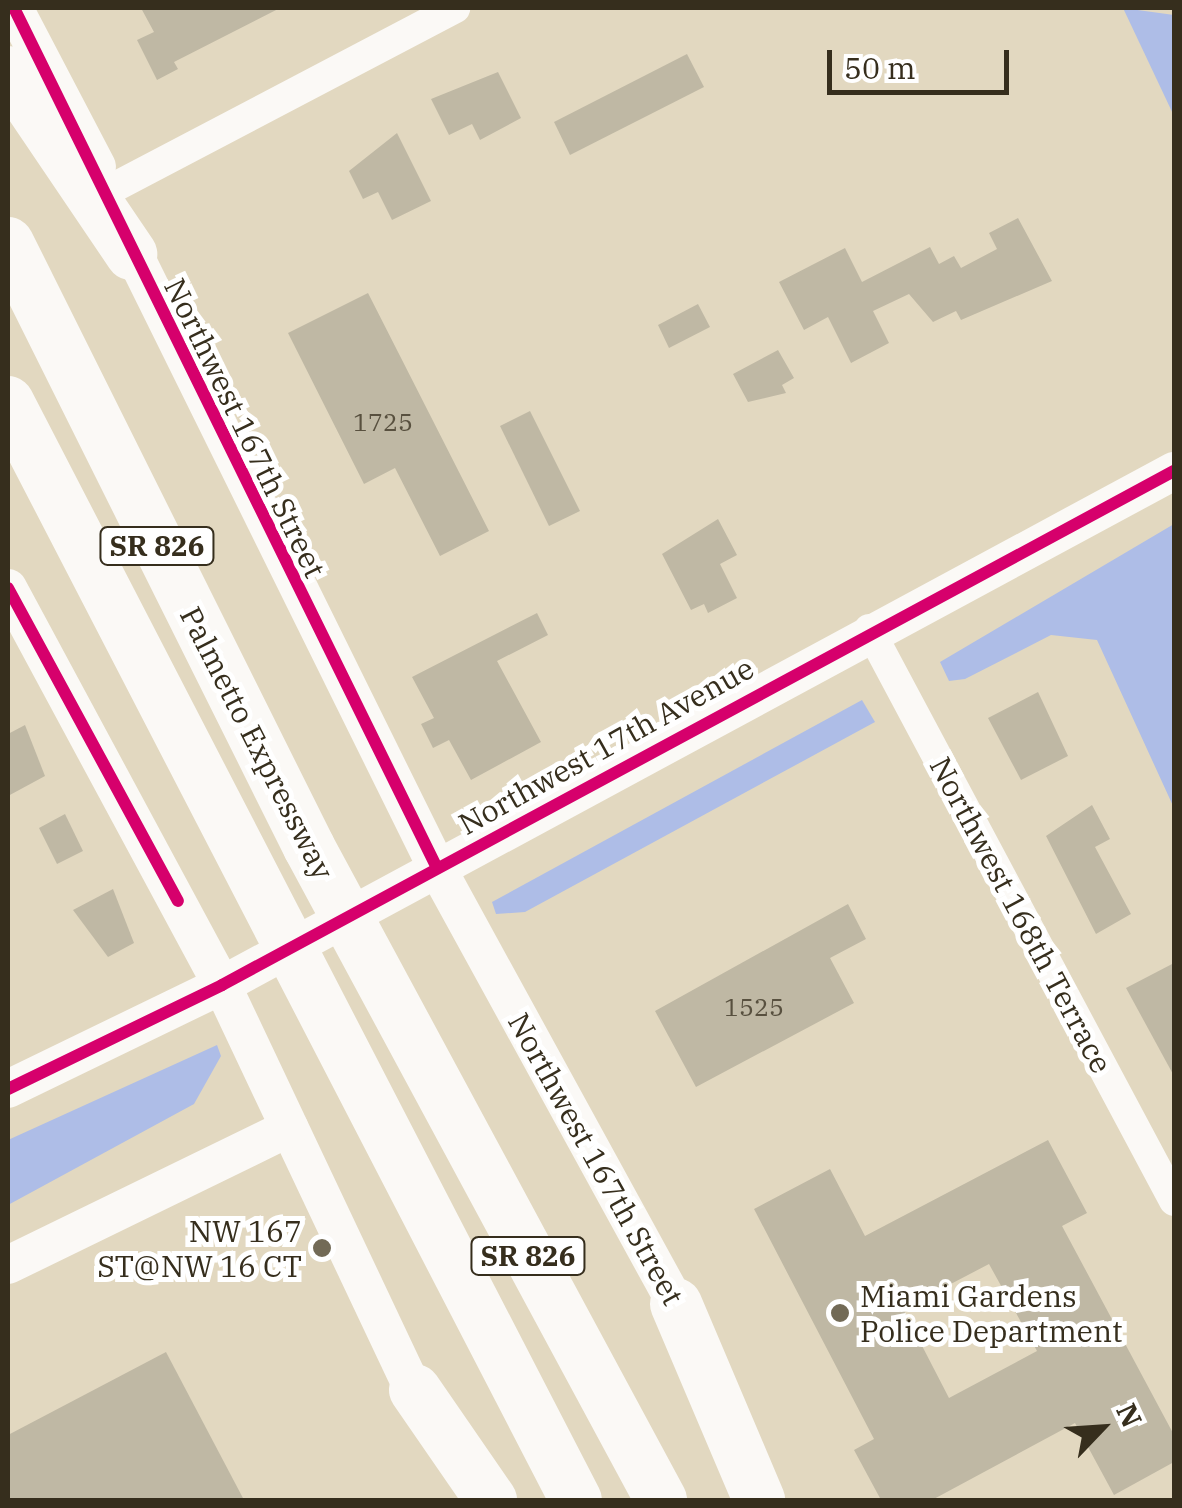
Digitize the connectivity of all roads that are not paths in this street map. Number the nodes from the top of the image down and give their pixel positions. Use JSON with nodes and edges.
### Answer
{"nodes":[{"id":1,"x":14,"y":8,"type":"edge"},
{"id":2,"x":455,"y":8,"type":"edge"},
{"id":3,"x":8,"y":72,"type":"edge"},
{"id":4,"x":108,"y":190,"type":"junction"},
{"id":5,"x":8,"y":244,"type":"edge"},
{"id":6,"x":131,"y":254,"type":"junction"},
{"id":7,"x":8,"y":402,"type":"edge"},
{"id":8,"x":1174,"y":471,"type":"edge"},
{"id":9,"x":8,"y":588,"type":"edge"},
{"id":10,"x":868,"y":629,"type":"junction"},
{"id":11,"x":437,"y":868,"type":"junction"},
{"id":12,"x":222,"y":984,"type":"junction"},
{"id":13,"x":8,"y":1089,"type":"edge"},
{"id":14,"x":289,"y":1128,"type":"junction"},
{"id":15,"x":1174,"y":1200,"type":"edge"},
{"id":16,"x":8,"y":1266,"type":"edge"},
{"id":17,"x":676,"y":1304,"type":"junction"},
{"id":18,"x":415,"y":1390,"type":"junction"},
{"id":19,"x":462,"y":1500,"type":"edge"},
{"id":20,"x":491,"y":1500,"type":"edge"},
{"id":21,"x":576,"y":1500,"type":"edge"},
{"id":22,"x":661,"y":1500,"type":"edge"},
{"id":23,"x":759,"y":1500,"type":"edge"},
{"id":24,"x":787,"y":1500,"type":"edge"}],
"edges":[{"from":1,"to":4,"type":"street","name":"Northwest 167th Street"},
{"from":2,"to":4,"type":"street"},
{"from":3,"to":6,"type":"highway"},
{"from":4,"to":6,"type":"street","name":"Northwest 167th Street"},
{"from":5,"to":22,"type":"highway","name":"Palmetto Expressway","number":"SR 826"},
{"from":6,"to":11,"type":"street","name":"Northwest 167th Street"},
{"from":7,"to":21,"type":"highway","number":"SR 826"},
{"from":8,"to":10,"type":"street","name":"Northwest 17th Avenue"},
{"from":9,"to":12,"type":"street"},
{"from":10,"to":11,"type":"street","name":"Northwest 17th Avenue"},
{"from":10,"to":15,"type":"street","name":"Northwest 168th Terrace"},
{"from":11,"to":12,"type":"street","name":"Northwest 17th Avenue"},
{"from":11,"to":17,"type":"street","name":"Northwest 167th Street"},
{"from":12,"to":13,"type":"street","name":"Northwest 17th Avenue"},
{"from":12,"to":14,"type":"street"},
{"from":14,"to":16,"type":"street"},
{"from":14,"to":18,"type":"street"},
{"from":17,"to":23,"type":"highway"},
{"from":17,"to":24,"type":"street","name":"Northwest 167th Street"},
{"from":18,"to":19,"type":"street"},
{"from":18,"to":20,"type":"highway"}]}
